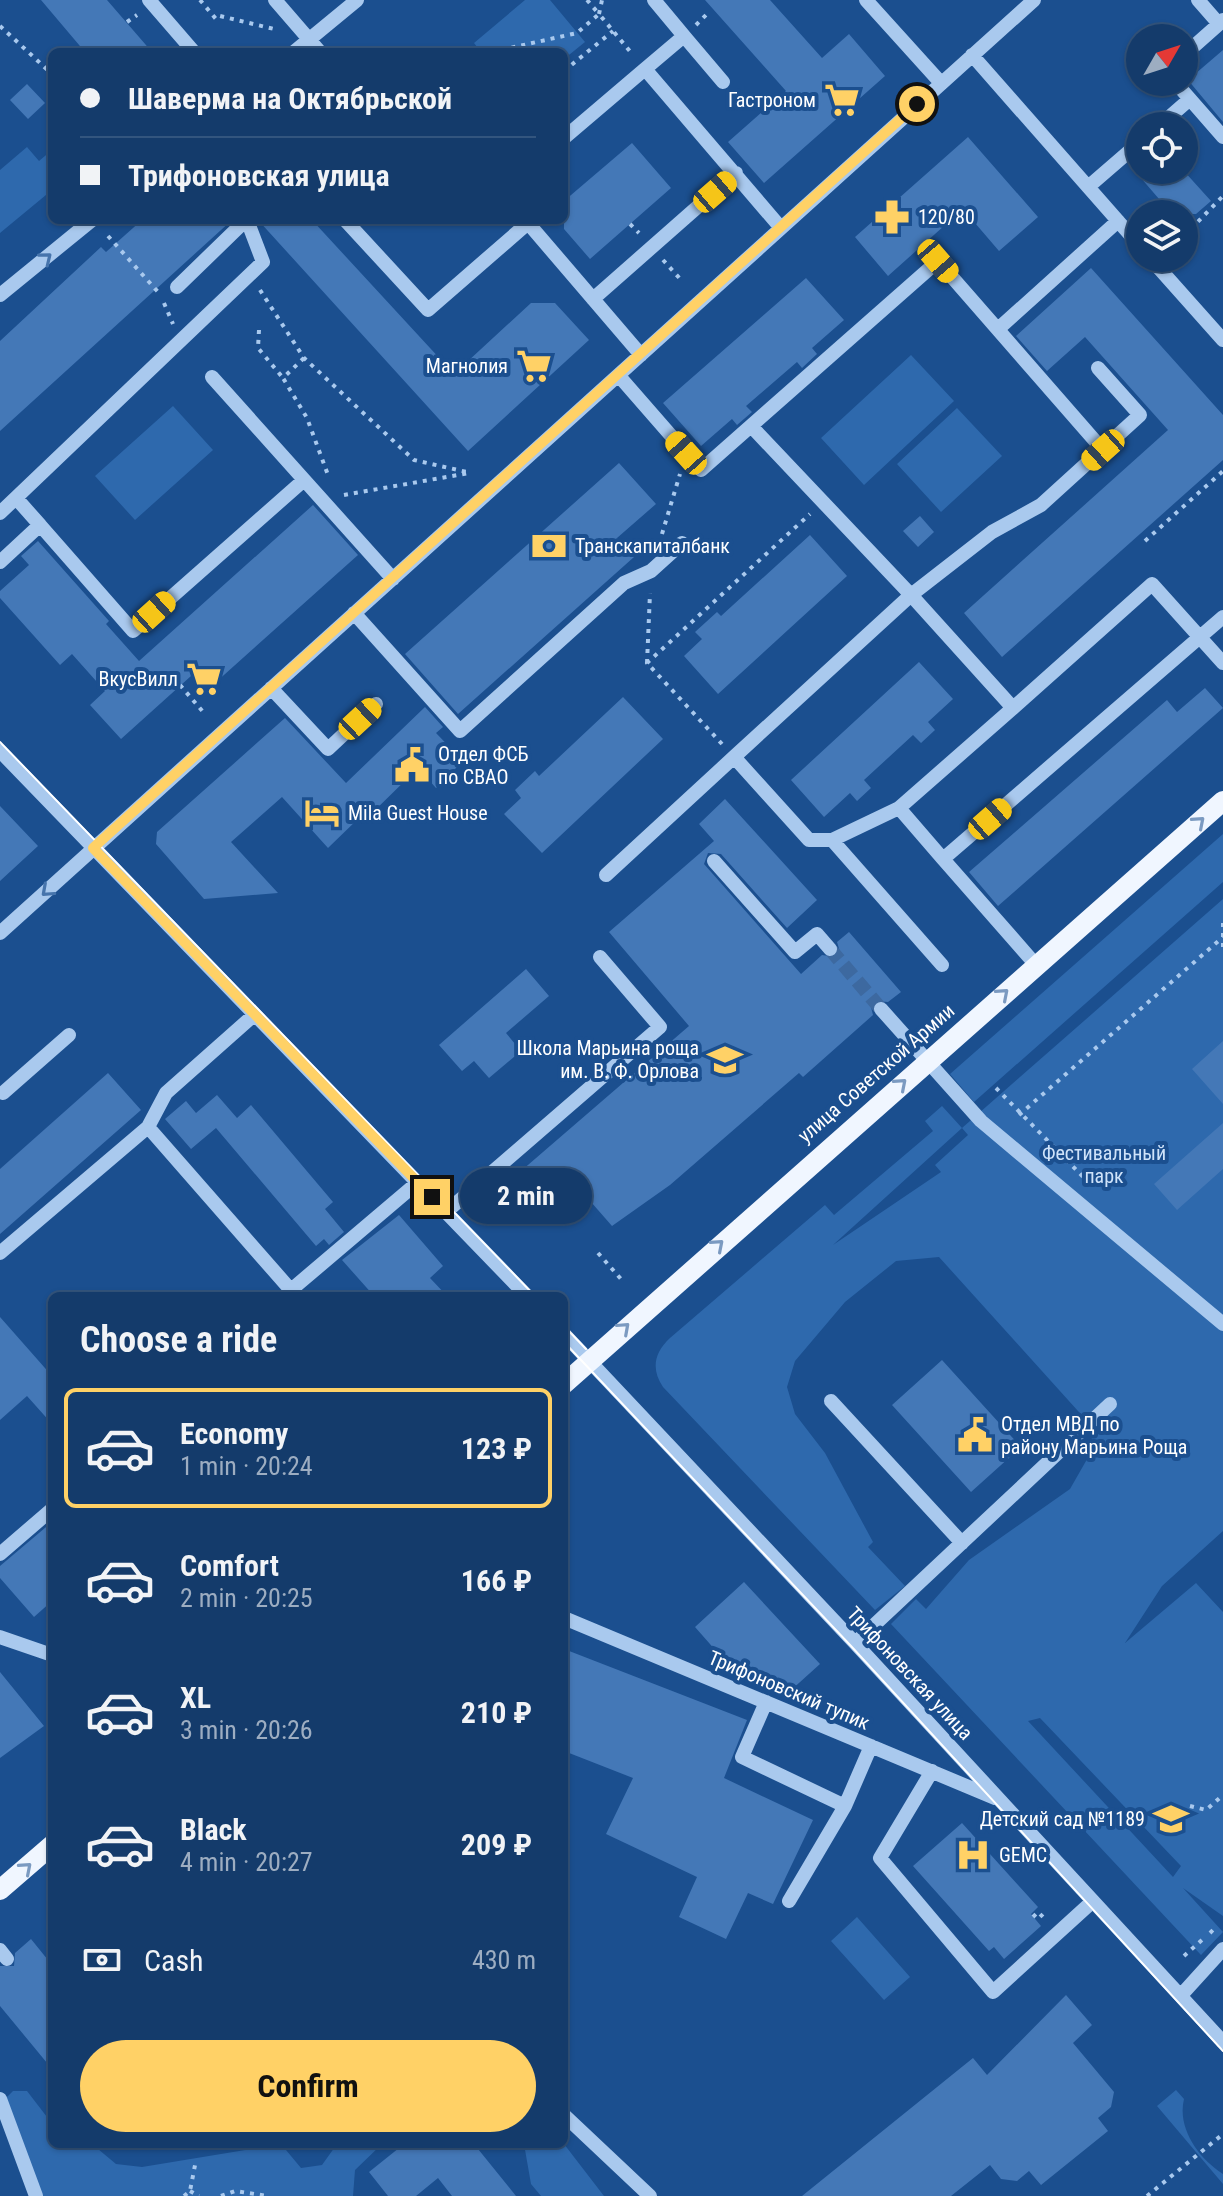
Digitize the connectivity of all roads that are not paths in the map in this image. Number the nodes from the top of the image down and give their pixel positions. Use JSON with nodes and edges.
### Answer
{"nodes":[{"id":1,"x":149,"y":0,"type":"edge"},
{"id":2,"x":275,"y":0,"type":"edge"},
{"id":3,"x":357,"y":0,"type":"edge"},
{"id":4,"x":654,"y":0,"type":"edge"},
{"id":5,"x":867,"y":0,"type":"edge"},
{"id":6,"x":1034,"y":0,"type":"edge"},
{"id":7,"x":1198,"y":0,"type":"edge"},
{"id":8,"x":1221,"y":22,"type":"edge"},
{"id":9,"x":684,"y":36,"type":"junction"},
{"id":10,"x":309,"y":40,"type":"junction"},
{"id":11,"x":1198,"y":43,"type":"edge"},
{"id":12,"x":191,"y":48,"type":"edge"},
{"id":13,"x":299,"y":48,"type":"edge"},
{"id":14,"x":316,"y":48,"type":"edge"},
{"id":15,"x":972,"y":55,"type":"junction"},
{"id":16,"x":645,"y":69,"type":"junction"},
{"id":17,"x":723,"y":82,"type":"dead end"},
{"id":18,"x":941,"y":83,"type":"junction"},
{"id":19,"x":1187,"y":96,"type":"edge"},
{"id":20,"x":1190,"y":99,"type":"junction"},
{"id":21,"x":1175,"y":112,"type":"edge"},
{"id":22,"x":568,"y":135,"type":"edge"},
{"id":23,"x":1223,"y":137,"type":"edge"},
{"id":24,"x":1126,"y":154,"type":"edge"},
{"id":25,"x":736,"y":173,"type":"junction"},
{"id":26,"x":1088,"y":187,"type":"junction"},
{"id":27,"x":1118,"y":221,"type":"junction"},
{"id":28,"x":87,"y":224,"type":"edge"},
{"id":29,"x":242,"y":224,"type":"edge"},
{"id":30,"x":248,"y":224,"type":"edge"},
{"id":31,"x":349,"y":224,"type":"edge"},
{"id":32,"x":525,"y":224,"type":"edge"},
{"id":33,"x":529,"y":224,"type":"edge"},
{"id":34,"x":781,"y":228,"type":"junction"},
{"id":35,"x":1126,"y":230,"type":"edge"},
{"id":36,"x":1162,"y":272,"type":"edge"},
{"id":37,"x":177,"y":287,"type":"dead end"},
{"id":38,"x":0,"y":295,"type":"edge"},
{"id":39,"x":593,"y":299,"type":"junction"},
{"id":40,"x":998,"y":329,"type":"junction"},
{"id":41,"x":1223,"y":340,"type":"edge"},
{"id":42,"x":641,"y":355,"type":"junction"},
{"id":43,"x":1098,"y":368,"type":"dead end"},
{"id":44,"x":619,"y":376,"type":"junction"},
{"id":45,"x":212,"y":377,"type":"dead end"},
{"id":46,"x":751,"y":426,"type":"junction"},
{"id":47,"x":1103,"y":450,"type":"junction"},
{"id":48,"x":304,"y":480,"type":"junction"},
{"id":49,"x":16,"y":498,"type":"junction"},
{"id":50,"x":0,"y":513,"type":"edge"},
{"id":51,"x":40,"y":525,"type":"junction"},
{"id":52,"x":682,"y":543,"type":"dead end"},
{"id":53,"x":0,"y":562,"type":"edge"},
{"id":54,"x":393,"y":579,"type":"junction"},
{"id":55,"x":911,"y":595,"type":"junction"},
{"id":56,"x":354,"y":613,"type":"junction"},
{"id":57,"x":1223,"y":617,"type":"edge"},
{"id":58,"x":1200,"y":637,"type":"junction"},
{"id":59,"x":1223,"y":663,"type":"edge"},
{"id":60,"x":271,"y":688,"type":"junction"},
{"id":61,"x":376,"y":704,"type":"dead end"},
{"id":62,"x":1013,"y":708,"type":"junction"},
{"id":63,"x":0,"y":751,"type":"edge"},
{"id":64,"x":734,"y":757,"type":"junction"},
{"id":65,"x":1223,"y":801,"type":"edge"},
{"id":66,"x":899,"y":808,"type":"junction"},
{"id":67,"x":832,"y":840,"type":"junction"},
{"id":68,"x":93,"y":848,"type":"junction"},
{"id":69,"x":943,"y":859,"type":"junction"},
{"id":70,"x":714,"y":861,"type":"dead end"},
{"id":71,"x":606,"y":875,"type":"dead end"},
{"id":72,"x":3,"y":924,"type":"edge"},
{"id":73,"x":830,"y":949,"type":"dead end"},
{"id":74,"x":600,"y":957,"type":"dead end"},
{"id":75,"x":942,"y":965,"type":"dead end"},
{"id":76,"x":1036,"y":965,"type":"junction"},
{"id":77,"x":881,"y":1009,"type":"tunnel mouth"},
{"id":78,"x":254,"y":1015,"type":"junction"},
{"id":79,"x":69,"y":1035,"type":"dead end"},
{"id":80,"x":927,"y":1061,"type":"junction"},
{"id":81,"x":1,"y":1093,"type":"edge"},
{"id":82,"x":148,"y":1127,"type":"junction"},
{"id":83,"x":417,"y":1183,"type":"junction"},
{"id":84,"x":446,"y":1212,"type":"junction"},
{"id":85,"x":0,"y":1253,"type":"edge"},
{"id":86,"x":293,"y":1292,"type":"edge"},
{"id":87,"x":295,"y":1292,"type":"edge"},
{"id":88,"x":523,"y":1292,"type":"edge"},
{"id":89,"x":1223,"y":1324,"type":"edge"},
{"id":90,"x":568,"y":1338,"type":"edge"},
{"id":91,"x":589,"y":1360,"type":"junction"},
{"id":92,"x":568,"y":1380,"type":"edge"},
{"id":93,"x":831,"y":1401,"type":"dead end"},
{"id":94,"x":1110,"y":1404,"type":"dead end"},
{"id":95,"x":48,"y":1513,"type":"edge"},
{"id":96,"x":962,"y":1543,"type":"junction"},
{"id":97,"x":0,"y":1554,"type":"edge"},
{"id":98,"x":568,"y":1620,"type":"edge"},
{"id":99,"x":0,"y":1637,"type":"edge"},
{"id":100,"x":855,"y":1643,"type":"junction"},
{"id":101,"x":48,"y":1654,"type":"edge"},
{"id":102,"x":766,"y":1702,"type":"junction"},
{"id":103,"x":871,"y":1746,"type":"junction"},
{"id":104,"x":932,"y":1771,"type":"junction"},
{"id":105,"x":999,"y":1799,"type":"junction"},
{"id":106,"x":845,"y":1806,"type":"junction"},
{"id":107,"x":48,"y":1848,"type":"edge"},
{"id":108,"x":0,"y":1890,"type":"edge"},
{"id":109,"x":789,"y":1901,"type":"dead end"},
{"id":110,"x":1093,"y":1901,"type":"junction"},
{"id":111,"x":1223,"y":1949,"type":"edge"},
{"id":112,"x":1183,"y":1998,"type":"junction"},
{"id":113,"x":1223,"y":2042,"type":"edge"},
{"id":114,"x":0,"y":2099,"type":"edge"},
{"id":115,"x":568,"y":2119,"type":"edge"},
{"id":116,"x":36,"y":2196,"type":"edge"},
{"id":117,"x":650,"y":2196,"type":"edge"}],
"edges":[{"from":1,"to":12,"type":"street"},
{"from":2,"to":10,"type":"street"},
{"from":3,"to":10,"type":"street"},
{"from":4,"to":9,"type":"street"},
{"from":5,"to":18,"type":"street"},
{"from":6,"to":15,"type":"street"},
{"from":7,"to":8,"type":"street"},
{"from":8,"to":11,"type":"street"},
{"from":9,"to":16,"type":"street"},
{"from":9,"to":17,"type":"street"},
{"from":10,"to":13,"type":"street"},
{"from":10,"to":14,"type":"street"},
{"from":15,"to":18,"type":"street"},
{"from":15,"to":26,"type":"street"},
{"from":16,"to":22,"type":"street"},
{"from":16,"to":25,"type":"street"},
{"from":18,"to":34,"type":"street"},
{"from":19,"to":20,"type":"street"},
{"from":20,"to":21,"type":"street"},
{"from":20,"to":23,"type":"street"},
{"from":24,"to":26,"type":"street"},
{"from":25,"to":34,"type":"street"},
{"from":25,"to":39,"type":"street"},
{"from":26,"to":27,"type":"street"},
{"from":27,"to":35,"type":"street"},
{"from":27,"to":40,"type":"street"},
{"from":38,"to":28,"type":"street","one_way":true},
{"from":29,"to":37,"type":"street"},
{"from":30,"to":49,"type":"street"},
{"from":31,"to":32,"type":"street"},
{"from":33,"to":39,"type":"street"},
{"from":34,"to":42,"type":"street"},
{"from":36,"to":41,"type":"street"},
{"from":39,"to":42,"type":"street"},
{"from":40,"to":46,"type":"street"},
{"from":40,"to":47,"type":"street"},
{"from":42,"to":44,"type":"street"},
{"from":43,"to":47,"type":"street"},
{"from":44,"to":46,"type":"street"},
{"from":44,"to":54,"type":"street"},
{"from":45,"to":48,"type":"street"},
{"from":46,"to":55,"type":"street"},
{"from":47,"to":55,"type":"street"},
{"from":48,"to":51,"type":"street"},
{"from":48,"to":54,"type":"street"},
{"from":49,"to":50,"type":"street"},
{"from":49,"to":51,"type":"street"},
{"from":51,"to":53,"type":"street"},
{"from":52,"to":56,"type":"street"},
{"from":54,"to":56,"type":"street"},
{"from":55,"to":62,"type":"street"},
{"from":55,"to":64,"type":"street"},
{"from":56,"to":60,"type":"street"},
{"from":57,"to":58,"type":"street"},
{"from":58,"to":59,"type":"street"},
{"from":58,"to":62,"type":"street"},
{"from":58,"to":69,"type":"street"},
{"from":60,"to":61,"type":"street"},
{"from":60,"to":68,"type":"street"},
{"from":62,"to":66,"type":"street"},
{"from":63,"to":68,"type":"street"},
{"from":64,"to":67,"type":"street"},
{"from":64,"to":71,"type":"street"},
{"from":76,"to":65,"type":"main road","name":"улица Советской Армии","one_way":true},
{"from":66,"to":67,"type":"street"},
{"from":66,"to":69,"type":"street"},
{"from":67,"to":75,"type":"street"},
{"from":68,"to":72,"type":"street","one_way":true},
{"from":68,"to":78,"type":"street"},
{"from":69,"to":76,"type":"street"},
{"from":70,"to":73,"type":"street"},
{"from":74,"to":84,"type":"street"},
{"from":80,"to":76,"type":"main road","name":"улица Советской Армии","one_way":true},
{"from":77,"to":80,"type":"street"},
{"from":78,"to":82,"type":"street"},
{"from":78,"to":83,"type":"street"},
{"from":79,"to":81,"type":"street"},
{"from":80,"to":89,"type":"street"},
{"from":91,"to":80,"type":"main road","name":"улица Советской Армии","one_way":true},
{"from":82,"to":85,"type":"street"},
{"from":82,"to":86,"type":"street"},
{"from":83,"to":84,"type":"street"},
{"from":83,"to":87,"type":"street"},
{"from":84,"to":88,"type":"street"},
{"from":90,"to":91,"type":"street","name":"Трифоновская улица"},
{"from":91,"to":92,"type":"main road","name":"улица Советской Армии"},
{"from":91,"to":100,"type":"street","name":"Трифоновская улица"},
{"from":93,"to":96,"type":"street"},
{"from":94,"to":96,"type":"street"},
{"from":95,"to":97,"type":"street"},
{"from":96,"to":100,"type":"street"},
{"from":98,"to":102,"type":"street","name":"Трифоновский тупик"},
{"from":99,"to":101,"type":"street"},
{"from":100,"to":105,"type":"street","name":"Трифоновская улица"},
{"from":102,"to":103,"type":"street","name":"Трифоновский тупик"},
{"from":102,"to":106,"type":"street"},
{"from":103,"to":104,"type":"street","name":"Трифоновский тупик"},
{"from":103,"to":106,"type":"street"},
{"from":104,"to":105,"type":"street","name":"Трифоновский тупик"},
{"from":104,"to":110,"type":"street"},
{"from":105,"to":110,"type":"street","name":"Трифоновская улица"},
{"from":106,"to":109,"type":"street"},
{"from":108,"to":107,"type":"main road","one_way":true},
{"from":110,"to":112,"type":"street","name":"Трифоновская улица"},
{"from":111,"to":112,"type":"street"},
{"from":112,"to":113,"type":"street","name":"Трифоновская улица"},
{"from":114,"to":116,"type":"street"},
{"from":115,"to":117,"type":"street"}]}
